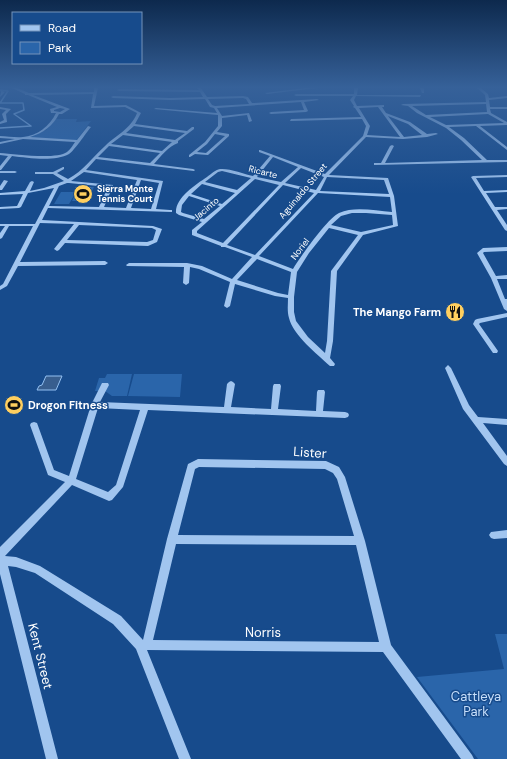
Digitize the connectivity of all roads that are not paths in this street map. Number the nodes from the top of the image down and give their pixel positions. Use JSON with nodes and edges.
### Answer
{"nodes":[{"id":1,"x":51,"y":123,"type":"edge"},
{"id":2,"x":220,"y":123,"type":"edge"},
{"id":3,"x":367,"y":123,"type":"edge"},
{"id":4,"x":393,"y":123,"type":"edge"},
{"id":5,"x":409,"y":123,"type":"edge"},
{"id":6,"x":441,"y":123,"type":"edge"},
{"id":7,"x":507,"y":124,"type":"edge"},
{"id":8,"x":134,"y":125,"type":"joint"},
{"id":9,"x":477,"y":125,"type":"junction"},
{"id":10,"x":446,"y":126,"type":"junction"},
{"id":11,"x":89,"y":127,"type":"dead end"},
{"id":12,"x":193,"y":128,"type":"dead end"},
{"id":13,"x":188,"y":132,"type":"junction"},
{"id":14,"x":214,"y":133,"type":"junction"},
{"id":15,"x":123,"y":134,"type":"junction"},
{"id":16,"x":436,"y":134,"type":"dead end"},
{"id":17,"x":365,"y":136,"type":"junction"},
{"id":18,"x":427,"y":136,"type":"junction"},
{"id":19,"x":0,"y":137,"type":"edge"},
{"id":20,"x":403,"y":138,"type":"junction"},
{"id":21,"x":18,"y":139,"type":"junction"},
{"id":22,"x":78,"y":142,"type":"junction"},
{"id":23,"x":177,"y":142,"type":"junction"},
{"id":24,"x":0,"y":143,"type":"edge"},
{"id":25,"x":108,"y":145,"type":"junction"},
{"id":26,"x":392,"y":146,"type":"dead end"},
{"id":27,"x":507,"y":149,"type":"edge"},
{"id":28,"x":260,"y":151,"type":"dead end"},
{"id":29,"x":162,"y":152,"type":"junction"},
{"id":30,"x":193,"y":152,"type":"junction"},
{"id":31,"x":0,"y":154,"type":"edge"},
{"id":32,"x":11,"y":155,"type":"junction"},
{"id":33,"x":190,"y":156,"type":"dead end"},
{"id":34,"x":272,"y":156,"type":"junction"},
{"id":35,"x":96,"y":158,"type":"junction"},
{"id":36,"x":485,"y":161,"type":"junction"},
{"id":37,"x":507,"y":161,"type":"edge"},
{"id":38,"x":375,"y":164,"type":"dead end"},
{"id":39,"x":382,"y":164,"type":"junction"},
{"id":40,"x":151,"y":165,"type":"junction"},
{"id":41,"x":300,"y":167,"type":"junction"},
{"id":42,"x":63,"y":168,"type":"dead end"},
{"id":43,"x":0,"y":169,"type":"edge"},
{"id":44,"x":193,"y":170,"type":"dead end"},
{"id":45,"x":83,"y":171,"type":"junction"},
{"id":46,"x":0,"y":172,"type":"edge"},
{"id":47,"x":15,"y":172,"type":"dead end"},
{"id":48,"x":37,"y":172,"type":"dead end"},
{"id":49,"x":54,"y":173,"type":"junction"},
{"id":50,"x":326,"y":176,"type":"junction"},
{"id":51,"x":507,"y":176,"type":"edge"},
{"id":52,"x":254,"y":178,"type":"junction"},
{"id":53,"x":139,"y":179,"type":"junction"},
{"id":54,"x":6,"y":181,"type":"dead end"},
{"id":55,"x":32,"y":182,"type":"dead end"},
{"id":56,"x":69,"y":182,"type":"junction"},
{"id":57,"x":203,"y":183,"type":"junction"},
{"id":58,"x":281,"y":184,"type":"junction"},
{"id":59,"x":58,"y":186,"type":"junction"},
{"id":60,"x":0,"y":189,"type":"edge"},
{"id":61,"x":507,"y":191,"type":"edge"},
{"id":62,"x":238,"y":192,"type":"junction"},
{"id":63,"x":317,"y":192,"type":"junction"},
{"id":64,"x":482,"y":192,"type":"junction"},
{"id":65,"x":27,"y":193,"type":"junction"},
{"id":66,"x":0,"y":194,"type":"edge"},
{"id":67,"x":187,"y":194,"type":"junction"},
{"id":68,"x":392,"y":196,"type":"junction"},
{"id":69,"x":222,"y":206,"type":"junction"},
{"id":70,"x":46,"y":207,"type":"junction"},
{"id":71,"x":0,"y":208,"type":"edge"},
{"id":72,"x":507,"y":208,"type":"edge"},
{"id":73,"x":101,"y":209,"type":"junction"},
{"id":74,"x":128,"y":209,"type":"junction"},
{"id":75,"x":493,"y":209,"type":"junction"},
{"id":76,"x":153,"y":210,"type":"junction"},
{"id":77,"x":170,"y":211,"type":"dead end"},
{"id":78,"x":394,"y":214,"type":"junction"},
{"id":79,"x":205,"y":221,"type":"junction"},
{"id":80,"x":38,"y":223,"type":"junction"},
{"id":81,"x":77,"y":224,"type":"junction"},
{"id":82,"x":0,"y":225,"type":"edge"},
{"id":83,"x":8,"y":225,"type":"junction"},
{"id":84,"x":328,"y":226,"type":"junction"},
{"id":85,"x":507,"y":228,"type":"edge"},
{"id":86,"x":361,"y":234,"type":"junction"},
{"id":87,"x":0,"y":237,"type":"edge"},
{"id":88,"x":63,"y":241,"type":"junction"},
{"id":89,"x":223,"y":246,"type":"junction"},
{"id":90,"x":57,"y":249,"type":"dead end"},
{"id":91,"x":507,"y":249,"type":"edge"},
{"id":92,"x":257,"y":258,"type":"junction"},
{"id":93,"x":105,"y":263,"type":"dead end"},
{"id":94,"x":16,"y":264,"type":"junction"},
{"id":95,"x":129,"y":265,"type":"dead end"},
{"id":96,"x":187,"y":265,"type":"junction"},
{"id":97,"x":294,"y":272,"type":"junction"},
{"id":98,"x":507,"y":277,"type":"edge"},
{"id":99,"x":494,"y":278,"type":"junction"},
{"id":100,"x":233,"y":281,"type":"junction"},
{"id":101,"x":186,"y":283,"type":"dead end"},
{"id":102,"x":1,"y":288,"type":"edge"},
{"id":103,"x":291,"y":297,"type":"junction"},
{"id":104,"x":505,"y":301,"type":"edge"},
{"id":105,"x":227,"y":306,"type":"dead end"},
{"id":106,"x":507,"y":309,"type":"edge"},
{"id":107,"x":507,"y":315,"type":"edge"},
{"id":108,"x":495,"y":351,"type":"dead end"},
{"id":109,"x":327,"y":359,"type":"junction"},
{"id":110,"x":332,"y":364,"type":"dead end"},
{"id":111,"x":448,"y":368,"type":"dead end"},
{"id":112,"x":231,"y":384,"type":"dead end"},
{"id":113,"x":105,"y":385,"type":"dead end"},
{"id":114,"x":277,"y":386,"type":"dead end"},
{"id":115,"x":321,"y":392,"type":"dead end"},
{"id":116,"x":95,"y":405,"type":"junction"},
{"id":117,"x":145,"y":407,"type":"junction"},
{"id":118,"x":227,"y":410,"type":"junction"},
{"id":119,"x":274,"y":412,"type":"junction"},
{"id":120,"x":319,"y":414,"type":"junction"},
{"id":121,"x":345,"y":415,"type":"dead end"},
{"id":122,"x":476,"y":420,"type":"junction"},
{"id":123,"x":507,"y":422,"type":"edge"},
{"id":124,"x":34,"y":425,"type":"dead end"},
{"id":125,"x":507,"y":462,"type":"edge"},
{"id":126,"x":72,"y":480,"type":"junction"},
{"id":127,"x":507,"y":534,"type":"edge"},
{"id":128,"x":494,"y":535,"type":"dead end"},
{"id":129,"x":172,"y":540,"type":"junction"},
{"id":130,"x":360,"y":541,"type":"junction"},
{"id":131,"x":1,"y":558,"type":"edge"},
{"id":132,"x":143,"y":645,"type":"junction"},
{"id":133,"x":386,"y":647,"type":"junction"},
{"id":134,"x":52,"y":759,"type":"edge"},
{"id":135,"x":184,"y":759,"type":"edge"},
{"id":136,"x":468,"y":759,"type":"edge"}],
"edges":[{"from":1,"to":21,"type":"street"},
{"from":2,"to":14,"type":"street"},
{"from":3,"to":17,"type":"street"},
{"from":4,"to":20,"type":"street"},
{"from":5,"to":18,"type":"street"},
{"from":6,"to":10,"type":"street"},
{"from":7,"to":9,"type":"street"},
{"from":8,"to":13,"type":"street"},
{"from":8,"to":15,"type":"street"},
{"from":9,"to":10,"type":"street"},
{"from":9,"to":27,"type":"street"},
{"from":10,"to":36,"type":"street"},
{"from":11,"to":22,"type":"street"},
{"from":12,"to":13,"type":"street"},
{"from":13,"to":23,"type":"street"},
{"from":14,"to":30,"type":"street"},
{"from":14,"to":30,"type":"street"},
{"from":15,"to":23,"type":"street"},
{"from":15,"to":25,"type":"street"},
{"from":16,"to":18,"type":"street"},
{"from":17,"to":20,"type":"street"},
{"from":17,"to":50,"type":"street","name":"Aguinaldo Street"},
{"from":18,"to":20,"type":"street"},
{"from":19,"to":21,"type":"street"},
{"from":21,"to":22,"type":"street"},
{"from":21,"to":24,"type":"street"},
{"from":22,"to":32,"type":"street"},
{"from":23,"to":29,"type":"street"},
{"from":25,"to":29,"type":"street"},
{"from":25,"to":35,"type":"street"},
{"from":26,"to":39,"type":"street"},
{"from":28,"to":34,"type":"street"},
{"from":29,"to":40,"type":"street"},
{"from":30,"to":33,"type":"street"},
{"from":31,"to":32,"type":"street"},
{"from":32,"to":43,"type":"street"},
{"from":34,"to":41,"type":"street"},
{"from":34,"to":52,"type":"street","name":"Jacinto"},
{"from":35,"to":40,"type":"street"},
{"from":35,"to":45,"type":"street"},
{"from":36,"to":37,"type":"street"},
{"from":36,"to":39,"type":"street"},
{"from":38,"to":39,"type":"street"},
{"from":40,"to":44,"type":"street"},
{"from":41,"to":50,"type":"street"},
{"from":41,"to":58,"type":"street"},
{"from":42,"to":49,"type":"street"},
{"from":45,"to":53,"type":"street"},
{"from":45,"to":56,"type":"street"},
{"from":46,"to":47,"type":"street"},
{"from":48,"to":49,"type":"street"},
{"from":49,"to":56,"type":"street"},
{"from":50,"to":63,"type":"street","name":"Aguinaldo Street"},
{"from":50,"to":68,"type":"street"},
{"from":51,"to":64,"type":"street"},
{"from":52,"to":57,"type":"street","name":"Ricarte"},
{"from":52,"to":58,"type":"street","name":"Ricarte"},
{"from":52,"to":62,"type":"street","name":"Jacinto"},
{"from":53,"to":74,"type":"street"},
{"from":53,"to":76,"type":"street"},
{"from":54,"to":60,"type":"street"},
{"from":55,"to":65,"type":"street"},
{"from":56,"to":59,"type":"street"},
{"from":56,"to":73,"type":"street"},
{"from":57,"to":62,"type":"street"},
{"from":57,"to":67,"type":"street","name":"Ricarte"},
{"from":58,"to":63,"type":"street","name":"Ricarte"},
{"from":58,"to":89,"type":"street"},
{"from":59,"to":65,"type":"street"},
{"from":59,"to":70,"type":"street"},
{"from":61,"to":64,"type":"street"},
{"from":62,"to":69,"type":"street","name":"Jacinto"},
{"from":63,"to":68,"type":"street","name":"Ricarte"},
{"from":63,"to":92,"type":"street","name":"Aguinaldo Street"},
{"from":64,"to":75,"type":"street"},
{"from":65,"to":66,"type":"street"},
{"from":65,"to":71,"type":"street"},
{"from":67,"to":69,"type":"street"},
{"from":67,"to":79,"type":"street","name":"Ricarte"},
{"from":68,"to":78,"type":"street"},
{"from":69,"to":79,"type":"street","name":"Jacinto"},
{"from":70,"to":73,"type":"street"},
{"from":70,"to":80,"type":"street"},
{"from":72,"to":75,"type":"street"},
{"from":73,"to":74,"type":"street"},
{"from":74,"to":76,"type":"street"},
{"from":75,"to":85,"type":"street"},
{"from":76,"to":77,"type":"street"},
{"from":78,"to":84,"type":"street","name":"Noriel"},
{"from":78,"to":86,"type":"street"},
{"from":79,"to":89,"type":"street","name":"Jacinto"},
{"from":80,"to":81,"type":"street"},
{"from":80,"to":83,"type":"street"},
{"from":80,"to":94,"type":"street"},
{"from":81,"to":88,"type":"street"},
{"from":81,"to":88,"type":"street"},
{"from":82,"to":83,"type":"street"},
{"from":83,"to":87,"type":"street"},
{"from":84,"to":86,"type":"street"},
{"from":84,"to":97,"type":"street","name":"Noriel"},
{"from":86,"to":109,"type":"street"},
{"from":88,"to":90,"type":"street"},
{"from":89,"to":92,"type":"street","name":"Jacinto"},
{"from":91,"to":99,"type":"street"},
{"from":92,"to":97,"type":"street","name":"Jacinto"},
{"from":92,"to":100,"type":"street","name":"Aguinaldo Street"},
{"from":93,"to":94,"type":"street"},
{"from":94,"to":102,"type":"street"},
{"from":95,"to":96,"type":"street"},
{"from":96,"to":100,"type":"street"},
{"from":96,"to":101,"type":"street"},
{"from":97,"to":103,"type":"street","name":"Noriel"},
{"from":98,"to":99,"type":"street"},
{"from":99,"to":104,"type":"street"},
{"from":100,"to":103,"type":"street"},
{"from":100,"to":105,"type":"street"},
{"from":103,"to":109,"type":"street","name":"Noriel"},
{"from":104,"to":106,"type":"street"},
{"from":107,"to":108,"type":"street"},
{"from":109,"to":110,"type":"street","name":"Noriel"},
{"from":111,"to":122,"type":"street"},
{"from":112,"to":118,"type":"street"},
{"from":113,"to":116,"type":"street"},
{"from":114,"to":119,"type":"street"},
{"from":115,"to":120,"type":"street"},
{"from":116,"to":117,"type":"street"},
{"from":116,"to":126,"type":"street"},
{"from":117,"to":118,"type":"street"},
{"from":117,"to":126,"type":"street"},
{"from":118,"to":119,"type":"street"},
{"from":119,"to":120,"type":"street"},
{"from":120,"to":121,"type":"street"},
{"from":122,"to":123,"type":"street"},
{"from":122,"to":125,"type":"street"},
{"from":124,"to":126,"type":"street"},
{"from":126,"to":131,"type":"street"},
{"from":127,"to":128,"type":"street"},
{"from":129,"to":130,"type":"street"},
{"from":129,"to":130,"type":"street","name":"Lister"},
{"from":129,"to":132,"type":"street","name":"Lister"},
{"from":130,"to":133,"type":"street","name":"Lister"},
{"from":131,"to":132,"type":"street"},
{"from":131,"to":134,"type":"street","name":"Kent Street"},
{"from":132,"to":133,"type":"street","name":"Norris"},
{"from":132,"to":135,"type":"street"},
{"from":133,"to":136,"type":"street","name":"Lister"}]}
